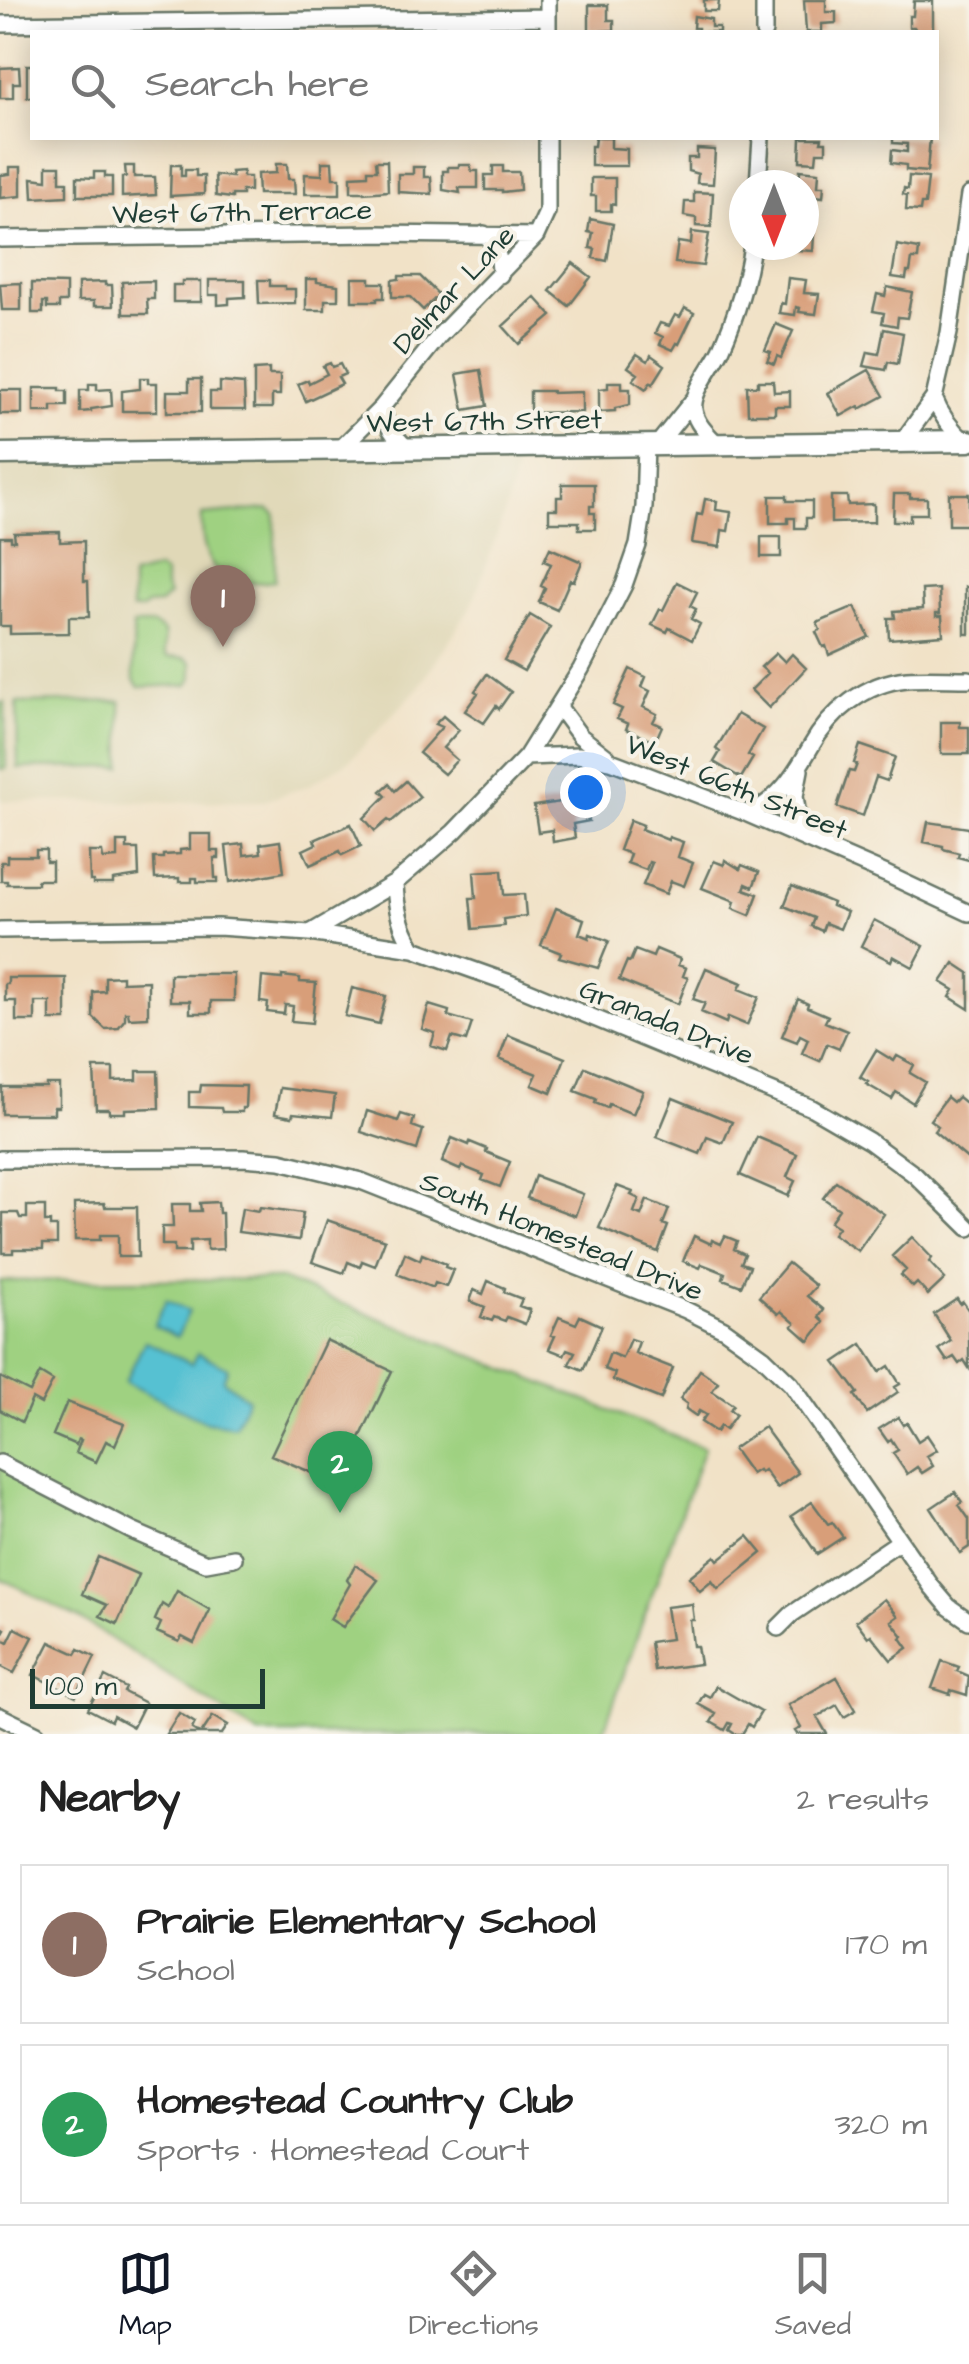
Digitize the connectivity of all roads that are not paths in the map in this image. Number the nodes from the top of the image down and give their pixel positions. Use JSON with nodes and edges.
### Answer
{"nodes":[{"id":1,"x":548,"y":0,"type":"edge"},
{"id":2,"x":764,"y":0,"type":"edge"},
{"id":3,"x":0,"y":24,"type":"edge"},
{"id":4,"x":548,"y":25,"type":"edge"},
{"id":5,"x":764,"y":30,"type":"edge"},
{"id":6,"x":547,"y":140,"type":"edge"},
{"id":7,"x":761,"y":140,"type":"edge"},
{"id":8,"x":759,"y":170,"type":"edge"},
{"id":9,"x":969,"y":195,"type":"edge"},
{"id":10,"x":484,"y":234,"type":"junction"},
{"id":11,"x":536,"y":236,"type":"junction"},
{"id":12,"x":0,"y":239,"type":"edge"},
{"id":13,"x":749,"y":260,"type":"edge"},
{"id":14,"x":500,"y":275,"type":"junction"},
{"id":15,"x":934,"y":398,"type":"junction"},
{"id":16,"x":694,"y":399,"type":"junction"},
{"id":17,"x":382,"y":407,"type":"junction"},
{"id":18,"x":966,"y":441,"type":"edge"},
{"id":19,"x":902,"y":442,"type":"junction"},
{"id":20,"x":718,"y":444,"type":"junction"},
{"id":21,"x":651,"y":445,"type":"junction"},
{"id":22,"x":408,"y":448,"type":"junction"},
{"id":23,"x":340,"y":449,"type":"junction"},
{"id":24,"x":0,"y":454,"type":"edge"},
{"id":25,"x":969,"y":679,"type":"edge"},
{"id":26,"x":558,"y":706,"type":"junction"},
{"id":27,"x":526,"y":757,"type":"junction"},
{"id":28,"x":611,"y":760,"type":"junction"},
{"id":29,"x":801,"y":766,"type":"junction"},
{"id":30,"x":748,"y":814,"type":"junction"},
{"id":31,"x":801,"y":837,"type":"junction"},
{"id":32,"x":394,"y":884,"type":"junction"},
{"id":33,"x":969,"y":914,"type":"edge"},
{"id":34,"x":0,"y":930,"type":"edge"},
{"id":35,"x":310,"y":932,"type":"junction"},
{"id":36,"x":414,"y":949,"type":"junction"},
{"id":37,"x":0,"y":1160,"type":"edge"},
{"id":38,"x":969,"y":1228,"type":"edge"},
{"id":39,"x":0,"y":1462,"type":"edge"},
{"id":40,"x":900,"y":1541,"type":"junction"},
{"id":41,"x":234,"y":1558,"type":"dead end"},
{"id":42,"x":969,"y":1621,"type":"edge"},
{"id":43,"x":778,"y":1628,"type":"dead end"},
{"id":44,"x":0,"y":1716,"type":"edge"},
{"id":45,"x":37,"y":1734,"type":"edge"}],
"edges":[{"from":1,"to":4,"type":"street"},
{"from":2,"to":5,"type":"street"},
{"from":3,"to":4,"type":"street"},
{"from":6,"to":11,"type":"street","name":"Delmar Lane"},
{"from":7,"to":8,"type":"street"},
{"from":9,"to":15,"type":"street"},
{"from":10,"to":11,"type":"street","name":"West 67th Terrace"},
{"from":10,"to":12,"type":"street","name":"West 67th Terrace"},
{"from":10,"to":14,"type":"street"},
{"from":11,"to":14,"type":"street","name":"Delmar Lane"},
{"from":13,"to":16,"type":"street"},
{"from":14,"to":17,"type":"street","name":"Delmar Lane"},
{"from":15,"to":18,"type":"street"},
{"from":15,"to":19,"type":"street"},
{"from":16,"to":20,"type":"street"},
{"from":16,"to":21,"type":"street"},
{"from":17,"to":22,"type":"street"},
{"from":17,"to":23,"type":"street","name":"Delmar Lane"},
{"from":18,"to":19,"type":"street","name":"West 67th Street"},
{"from":19,"to":20,"type":"street","name":"West 67th Street"},
{"from":20,"to":21,"type":"street","name":"West 67th Street"},
{"from":21,"to":22,"type":"street","name":"West 67th Street"},
{"from":21,"to":26,"type":"street"},
{"from":22,"to":23,"type":"street","name":"West 67th Street"},
{"from":23,"to":24,"type":"street","name":"West 67th Street"},
{"from":25,"to":29,"type":"street"},
{"from":26,"to":27,"type":"street"},
{"from":26,"to":28,"type":"street"},
{"from":27,"to":28,"type":"street","name":"West 66th Street"},
{"from":27,"to":32,"type":"street"},
{"from":28,"to":30,"type":"street","name":"West 66th Street"},
{"from":29,"to":30,"type":"street"},
{"from":29,"to":31,"type":"street"},
{"from":30,"to":31,"type":"street","name":"West 66th Street"},
{"from":31,"to":33,"type":"street","name":"West 66th Street"},
{"from":32,"to":35,"type":"street"},
{"from":32,"to":36,"type":"street"},
{"from":34,"to":35,"type":"street"},
{"from":35,"to":36,"type":"street","name":"Granada Drive"},
{"from":36,"to":38,"type":"street","name":"Granada Drive"},
{"from":37,"to":40,"type":"street","name":"South Homestead Drive"},
{"from":39,"to":41,"type":"street"},
{"from":40,"to":42,"type":"street","name":"South Homestead Drive"},
{"from":40,"to":43,"type":"street"},
{"from":44,"to":45,"type":"street"}]}
